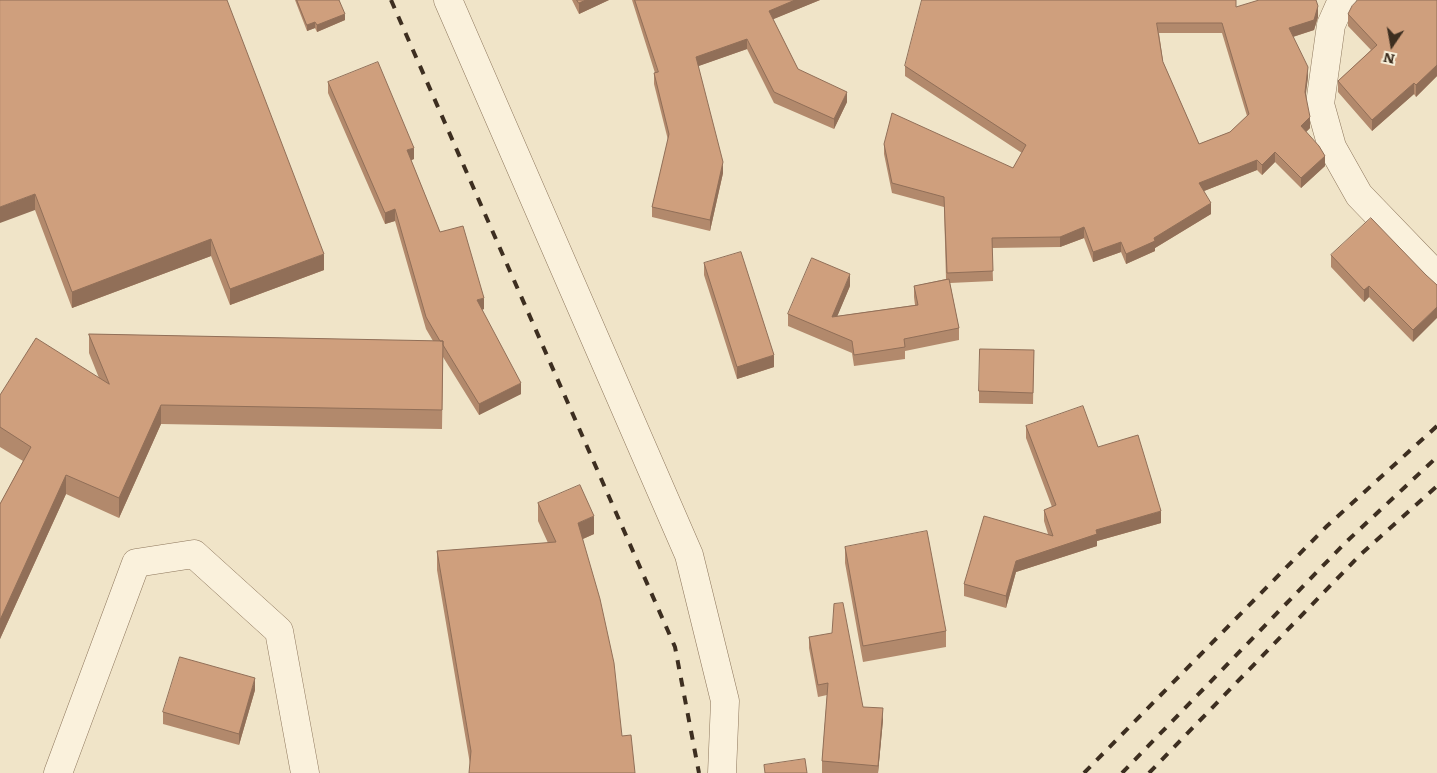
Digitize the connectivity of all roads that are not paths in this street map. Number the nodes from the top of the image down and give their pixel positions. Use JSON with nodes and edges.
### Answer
{"nodes":[{"id":1,"x":448,"y":0,"type":"edge"},
{"id":2,"x":1342,"y":0,"type":"edge"},
{"id":3,"x":1437,"y":276,"type":"edge"},
{"id":4,"x":58,"y":773,"type":"edge"},
{"id":5,"x":305,"y":773,"type":"edge"},
{"id":6,"x":722,"y":773,"type":"edge"}],
"edges":[{"from":1,"to":6,"type":"street"},
{"from":2,"to":3,"type":"street"},
{"from":4,"to":5,"type":"street"}]}
